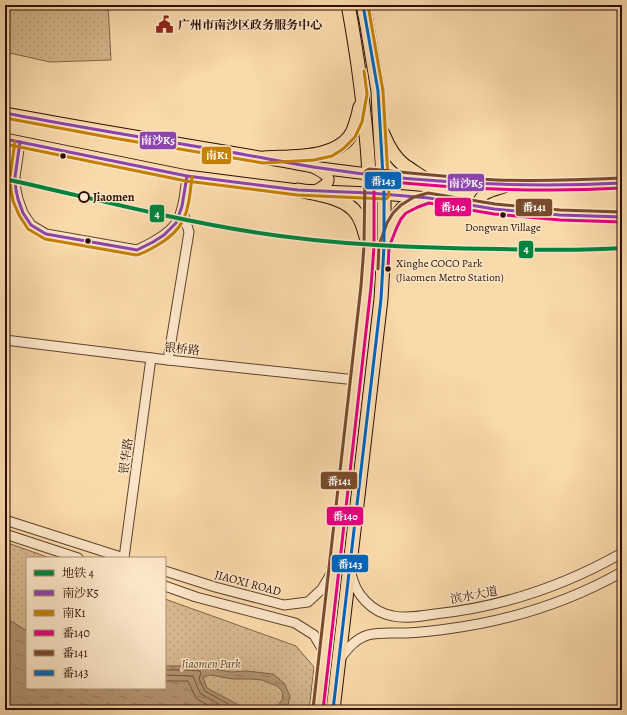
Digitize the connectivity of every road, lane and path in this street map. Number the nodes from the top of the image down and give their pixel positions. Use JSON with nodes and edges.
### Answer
{"nodes":[{"id":1,"x":348,"y":5,"type":"edge"},
{"id":2,"x":363,"y":5,"type":"edge"},
{"id":3,"x":362,"y":93,"type":"junction"},
{"id":4,"x":5,"y":113,"type":"edge"},
{"id":5,"x":379,"y":114,"type":"junction"},
{"id":6,"x":364,"y":116,"type":"junction"},
{"id":7,"x":380,"y":129,"type":"junction"},
{"id":8,"x":5,"y":139,"type":"edge"},
{"id":9,"x":20,"y":142,"type":"junction"},
{"id":10,"x":264,"y":158,"type":"junction"},
{"id":11,"x":312,"y":166,"type":"junction"},
{"id":12,"x":369,"y":174,"type":"junction"},
{"id":13,"x":383,"y":175,"type":"junction"},
{"id":14,"x":187,"y":176,"type":"junction"},
{"id":15,"x":426,"y":180,"type":"junction"},
{"id":16,"x":622,"y":183,"type":"edge"},
{"id":17,"x":514,"y":184,"type":"junction"},
{"id":18,"x":298,"y":190,"type":"junction"},
{"id":19,"x":314,"y":191,"type":"junction"},
{"id":20,"x":370,"y":193,"type":"junction"},
{"id":21,"x":384,"y":194,"type":"junction"},
{"id":22,"x":429,"y":198,"type":"junction"},
{"id":23,"x":478,"y":206,"type":"junction"},
{"id":24,"x":182,"y":209,"type":"junction"},
{"id":25,"x":622,"y":217,"type":"edge"},
{"id":26,"x":369,"y":246,"type":"junction"},
{"id":27,"x":384,"y":246,"type":"junction"},
{"id":28,"x":5,"y":340,"type":"edge"},
{"id":29,"x":151,"y":358,"type":"junction"},
{"id":30,"x":168,"y":360,"type":"junction"},
{"id":31,"x":356,"y":380,"type":"junction"},
{"id":32,"x":5,"y":520,"type":"edge"},
{"id":33,"x":5,"y":534,"type":"edge"},
{"id":34,"x":622,"y":553,"type":"edge"},
{"id":35,"x":75,"y":557,"type":"edge"},
{"id":36,"x":121,"y":557,"type":"edge"},
{"id":37,"x":124,"y":557,"type":"edge"},
{"id":38,"x":349,"y":565,"type":"junction"},
{"id":39,"x":334,"y":569,"type":"junction"},
{"id":40,"x":166,"y":571,"type":"edge"},
{"id":41,"x":622,"y":572,"type":"edge"},
{"id":42,"x":166,"y":586,"type":"edge"},
{"id":43,"x":284,"y":605,"type":"junction"},
{"id":44,"x":280,"y":620,"type":"junction"},
{"id":45,"x":324,"y":652,"type":"junction"},
{"id":46,"x":338,"y":663,"type":"junction"},
{"id":47,"x":318,"y":710,"type":"edge"},
{"id":48,"x":332,"y":710,"type":"edge"}],
"edges":[{"from":1,"to":3,"type":"highway"},
{"from":2,"to":5,"type":"highway"},
{"from":3,"to":6,"type":"highway"},
{"from":3,"to":10,"type":"highway"},
{"from":4,"to":10,"type":"main road"},
{"from":5,"to":6,"type":"highway"},
{"from":5,"to":7,"type":"highway"},
{"from":6,"to":12,"type":"highway"},
{"from":7,"to":13,"type":"highway"},
{"from":7,"to":15,"type":"highway"},
{"from":8,"to":9,"type":"main road"},
{"from":9,"to":14,"type":"main road"},
{"from":9,"to":24,"type":"street"},
{"from":10,"to":11,"type":"main road"},
{"from":11,"to":12,"type":"main road"},
{"from":11,"to":19,"type":"main road"},
{"from":12,"to":13,"type":"main road"},
{"from":12,"to":20,"type":"highway"},
{"from":13,"to":15,"type":"main road"},
{"from":13,"to":21,"type":"highway"},
{"from":14,"to":18,"type":"main road"},
{"from":14,"to":24,"type":"street"},
{"from":15,"to":17,"type":"main road"},
{"from":16,"to":17,"type":"main road"},
{"from":17,"to":23,"type":"main road"},
{"from":18,"to":19,"type":"main road"},
{"from":18,"to":26,"type":"highway"},
{"from":19,"to":20,"type":"main road"},
{"from":20,"to":21,"type":"main road"},
{"from":20,"to":26,"type":"highway"},
{"from":21,"to":22,"type":"main road"},
{"from":21,"to":27,"type":"highway"},
{"from":22,"to":23,"type":"main road"},
{"from":22,"to":27,"type":"highway"},
{"from":23,"to":25,"type":"main road"},
{"from":24,"to":30,"type":"street"},
{"from":26,"to":31,"type":"highway"},
{"from":27,"to":38,"type":"highway"},
{"from":28,"to":29,"type":"street","name":"银桥路"},
{"from":29,"to":30,"type":"street","name":"银桥路"},
{"from":29,"to":37,"type":"street","name":"银华路"},
{"from":30,"to":31,"type":"street","name":"银桥路"},
{"from":31,"to":39,"type":"highway"},
{"from":32,"to":36,"type":"street"},
{"from":33,"to":35,"type":"street"},
{"from":34,"to":38,"type":"street","name":"滨水大道"},
{"from":38,"to":46,"type":"highway"},
{"from":39,"to":43,"type":"street","name":"JIAOXI ROAD"},
{"from":39,"to":45,"type":"highway"},
{"from":40,"to":43,"type":"street","name":"JIAOXI ROAD"},
{"from":41,"to":46,"type":"street"},
{"from":42,"to":44,"type":"street"},
{"from":43,"to":44,"type":"street"},
{"from":44,"to":45,"type":"street"},
{"from":45,"to":47,"type":"highway"},
{"from":46,"to":48,"type":"highway"}]}
